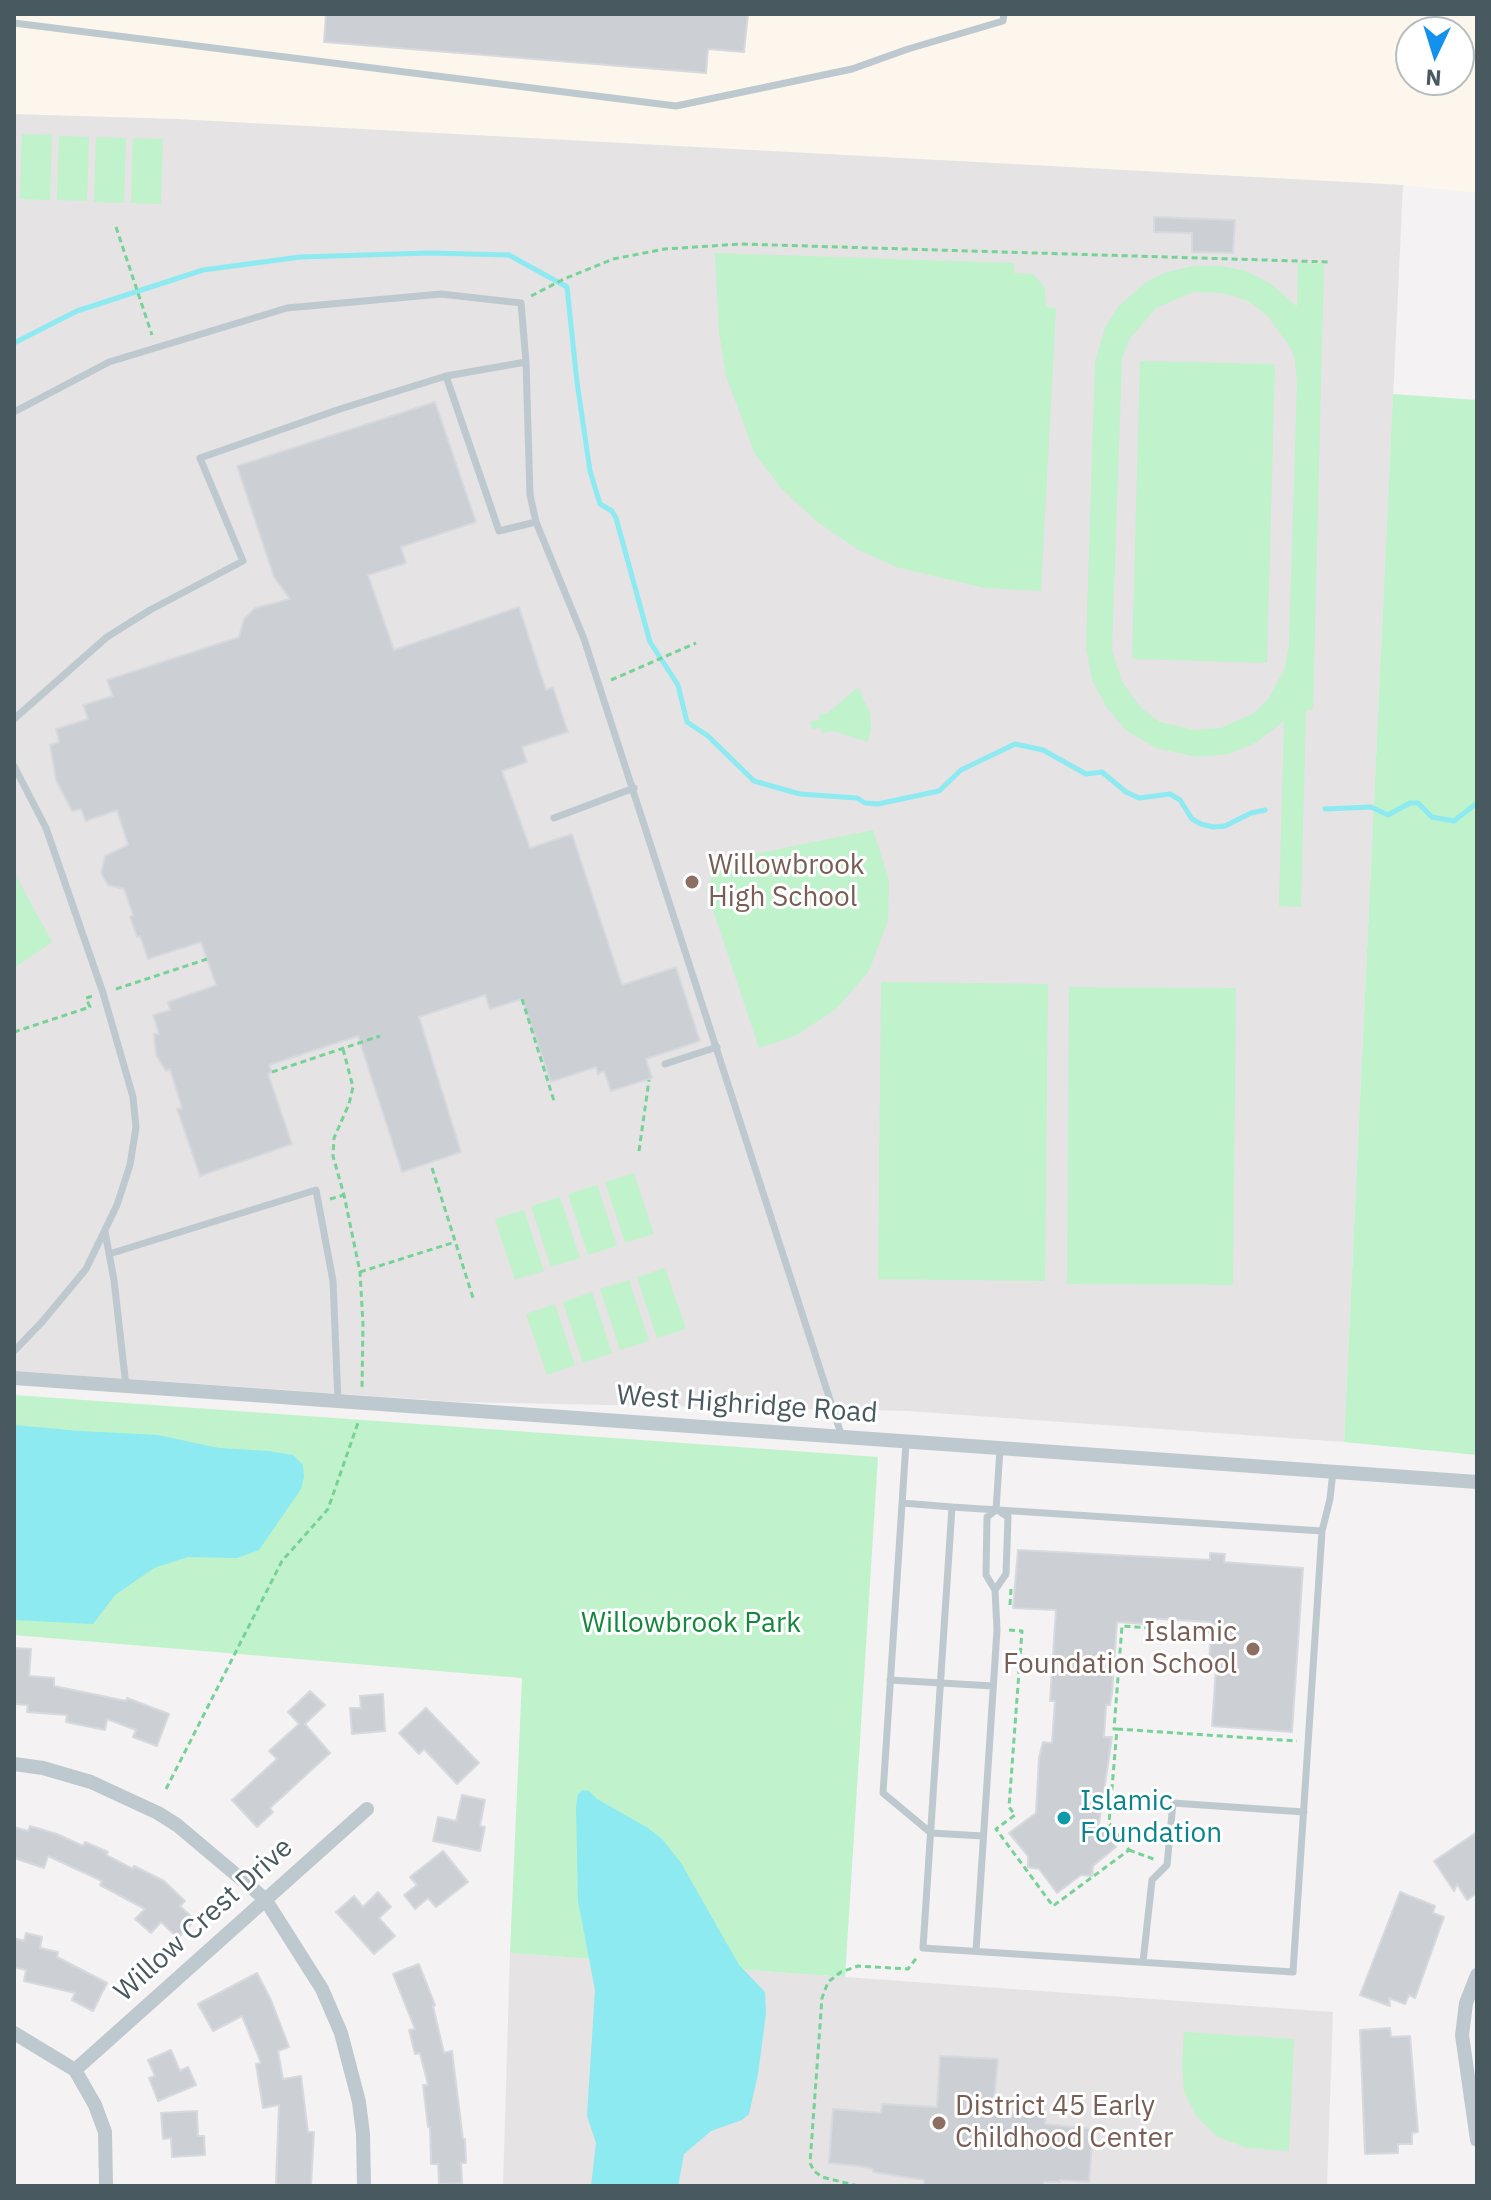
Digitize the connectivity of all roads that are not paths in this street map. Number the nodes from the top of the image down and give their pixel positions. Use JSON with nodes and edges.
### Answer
{"nodes":[{"id":1,"x":1004,"y":14,"type":"edge"},
{"id":2,"x":14,"y":23,"type":"edge"},
{"id":3,"x":526,"y":362,"type":"junction"},
{"id":4,"x":446,"y":376,"type":"junction"},
{"id":5,"x":14,"y":412,"type":"edge"},
{"id":6,"x":536,"y":522,"type":"junction"},
{"id":7,"x":14,"y":719,"type":"edge"},
{"id":8,"x":14,"y":766,"type":"edge"},
{"id":9,"x":634,"y":788,"type":"junction"},
{"id":10,"x":554,"y":818,"type":"dead end"},
{"id":11,"x":717,"y":1047,"type":"junction"},
{"id":12,"x":665,"y":1064,"type":"dead end"},
{"id":13,"x":105,"y":1232,"type":"junction"},
{"id":14,"x":109,"y":1254,"type":"junction"},
{"id":15,"x":14,"y":1351,"type":"edge"},
{"id":16,"x":14,"y":1378,"type":"edge"},
{"id":17,"x":126,"y":1386,"type":"junction"},
{"id":18,"x":338,"y":1402,"type":"junction"},
{"id":19,"x":842,"y":1439,"type":"junction"},
{"id":20,"x":906,"y":1443,"type":"junction"},
{"id":21,"x":1000,"y":1449,"type":"junction"},
{"id":22,"x":1333,"y":1470,"type":"junction"},
{"id":23,"x":1477,"y":1482,"type":"edge"},
{"id":24,"x":902,"y":1503,"type":"junction"},
{"id":25,"x":952,"y":1507,"type":"junction"},
{"id":26,"x":996,"y":1510,"type":"junction"},
{"id":27,"x":1322,"y":1531,"type":"junction"},
{"id":28,"x":995,"y":1590,"type":"junction"},
{"id":29,"x":890,"y":1680,"type":"junction"},
{"id":30,"x":941,"y":1683,"type":"junction"},
{"id":31,"x":993,"y":1686,"type":"junction"},
{"id":32,"x":14,"y":1764,"type":"edge"},
{"id":33,"x":367,"y":1809,"type":"dead end"},
{"id":34,"x":1304,"y":1812,"type":"junction"},
{"id":35,"x":931,"y":1833,"type":"junction"},
{"id":36,"x":983,"y":1836,"type":"junction"},
{"id":37,"x":265,"y":1899,"type":"junction"},
{"id":38,"x":976,"y":1951,"type":"junction"},
{"id":39,"x":1143,"y":1962,"type":"junction"},
{"id":40,"x":1477,"y":1975,"type":"edge"},
{"id":41,"x":14,"y":2033,"type":"edge"},
{"id":42,"x":75,"y":2070,"type":"junction"},
{"id":43,"x":1477,"y":2140,"type":"edge"},
{"id":44,"x":106,"y":2186,"type":"edge"},
{"id":45,"x":364,"y":2186,"type":"edge"}],
"edges":[{"from":1,"to":2,"type":"lane"},
{"from":3,"to":4,"type":"lane"},
{"from":3,"to":5,"type":"lane"},
{"from":3,"to":6,"type":"lane"},
{"from":4,"to":6,"type":"lane"},
{"from":4,"to":7,"type":"lane"},
{"from":6,"to":9,"type":"lane"},
{"from":8,"to":13,"type":"lane"},
{"from":9,"to":10,"type":"lane"},
{"from":9,"to":11,"type":"lane"},
{"from":11,"to":12,"type":"lane"},
{"from":11,"to":19,"type":"lane"},
{"from":13,"to":14,"type":"lane"},
{"from":13,"to":15,"type":"lane"},
{"from":14,"to":17,"type":"lane"},
{"from":14,"to":18,"type":"lane"},
{"from":16,"to":17,"type":"street","name":"West Highridge Road"},
{"from":17,"to":18,"type":"street","name":"West Highridge Road"},
{"from":18,"to":19,"type":"street","name":"West Highridge Road"},
{"from":19,"to":20,"type":"street","name":"West Highridge Road"},
{"from":20,"to":21,"type":"street","name":"West Highridge Road"},
{"from":20,"to":24,"type":"lane"},
{"from":21,"to":22,"type":"street","name":"West Highridge Road"},
{"from":21,"to":26,"type":"lane"},
{"from":22,"to":23,"type":"street","name":"West Highridge Road"},
{"from":22,"to":27,"type":"lane"},
{"from":24,"to":25,"type":"lane"},
{"from":24,"to":29,"type":"lane"},
{"from":25,"to":26,"type":"lane"},
{"from":25,"to":30,"type":"lane"},
{"from":26,"to":27,"type":"lane"},
{"from":26,"to":28,"type":"lane"},
{"from":26,"to":28,"type":"lane"},
{"from":27,"to":34,"type":"lane"},
{"from":28,"to":31,"type":"lane"},
{"from":29,"to":30,"type":"lane"},
{"from":29,"to":35,"type":"lane"},
{"from":30,"to":31,"type":"lane"},
{"from":30,"to":35,"type":"lane"},
{"from":31,"to":36,"type":"lane"},
{"from":32,"to":37,"type":"street"},
{"from":33,"to":37,"type":"street","name":"Willow Crest Drive"},
{"from":34,"to":39,"type":"lane"},
{"from":34,"to":39,"type":"lane"},
{"from":35,"to":36,"type":"lane"},
{"from":35,"to":38,"type":"lane"},
{"from":36,"to":38,"type":"lane"},
{"from":37,"to":42,"type":"street","name":"Willow Crest Drive"},
{"from":37,"to":45,"type":"street"},
{"from":38,"to":39,"type":"lane"},
{"from":40,"to":43,"type":"street"},
{"from":41,"to":42,"type":"street"},
{"from":42,"to":44,"type":"street"}]}
